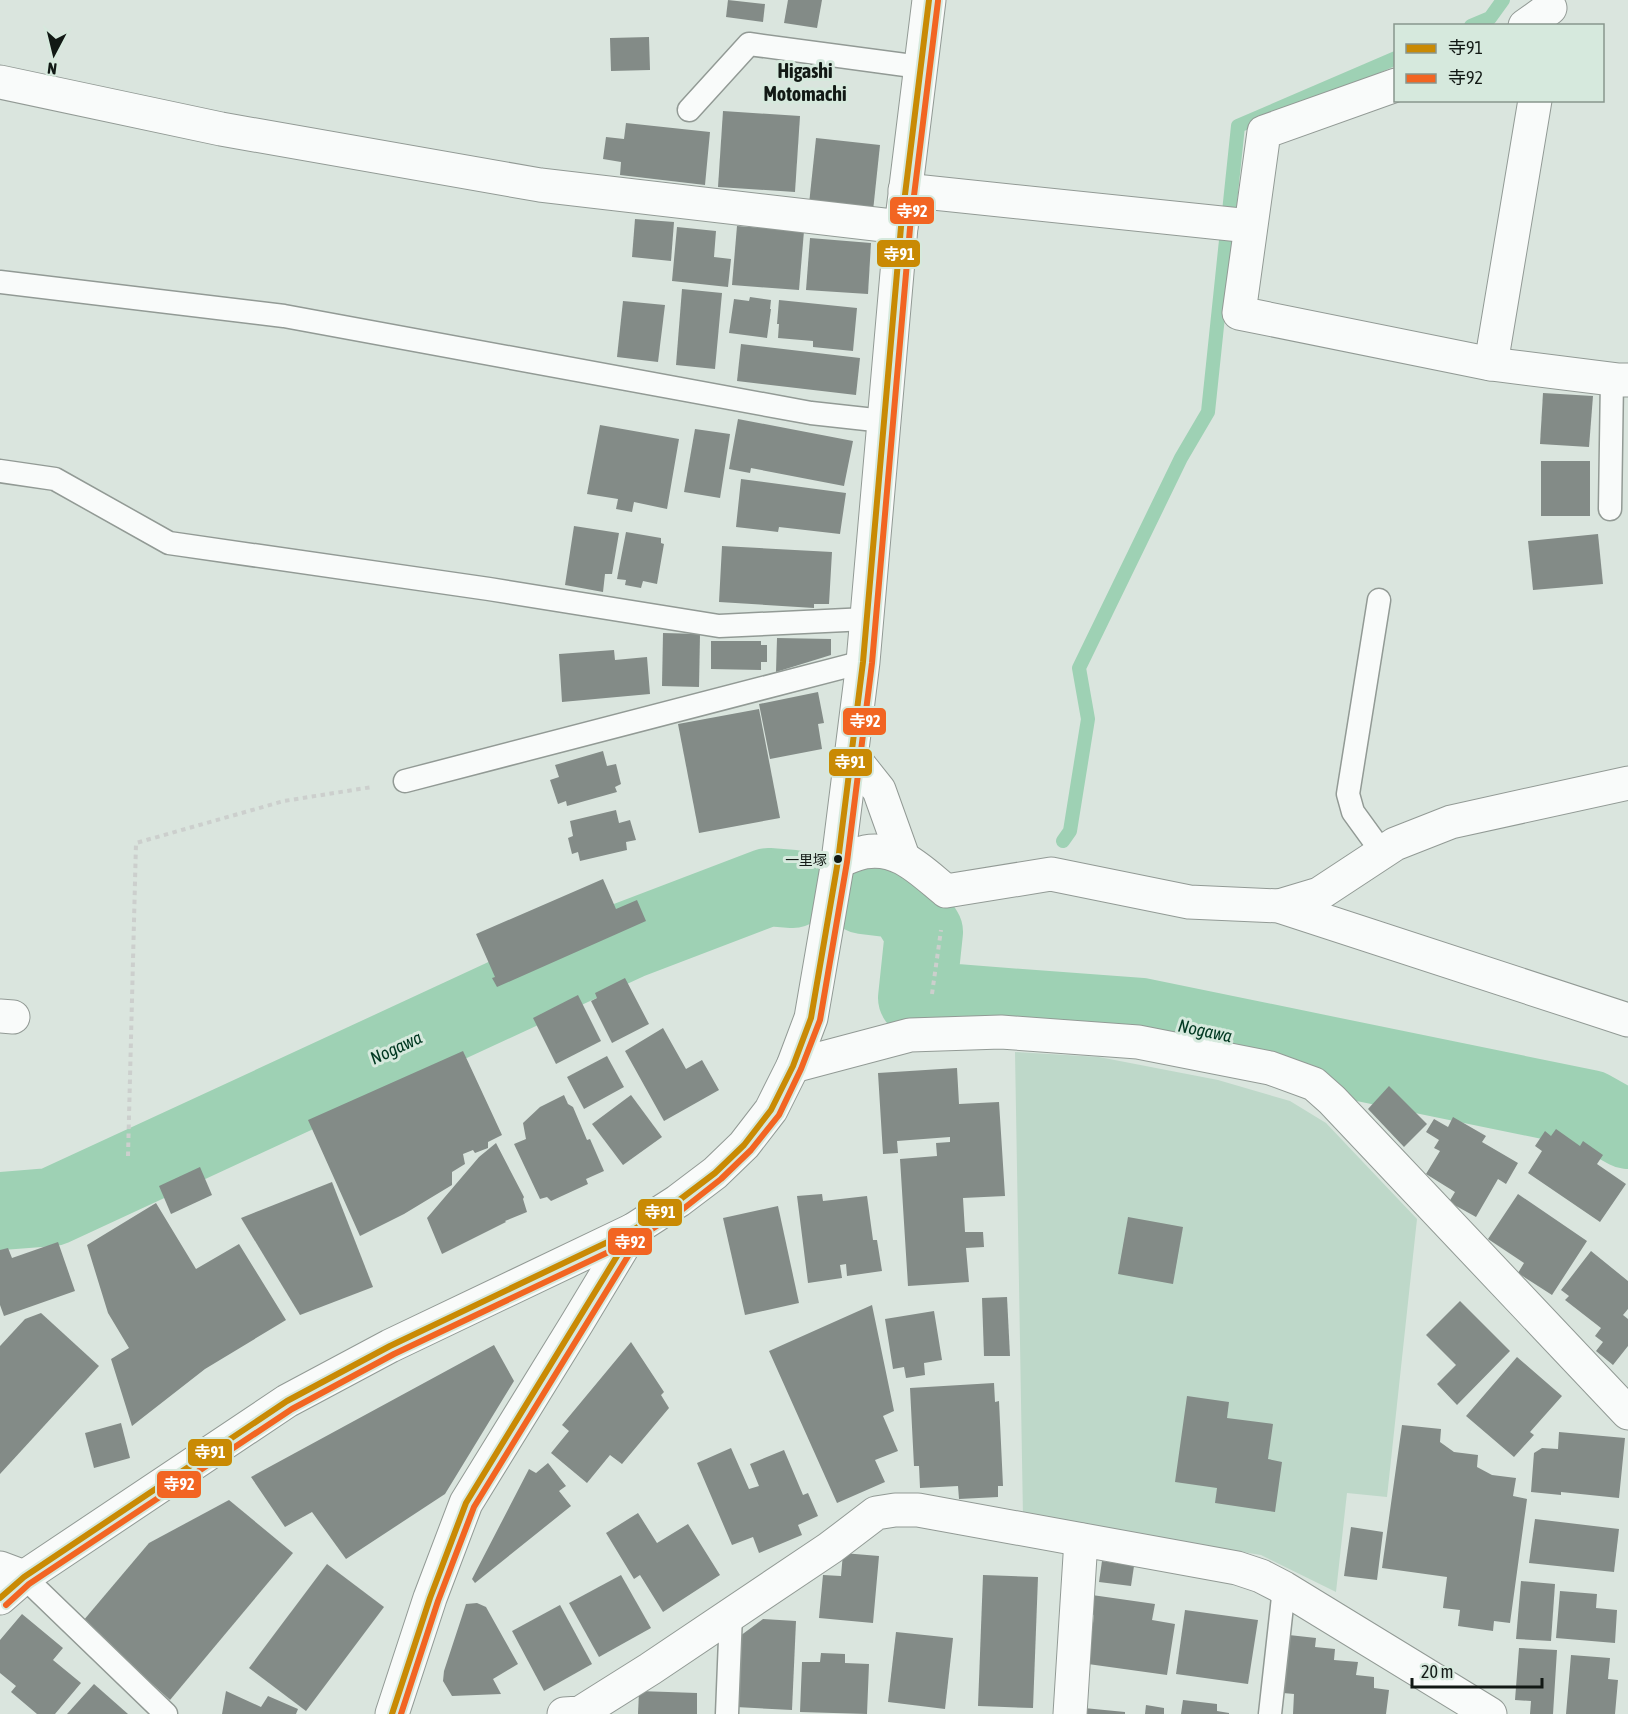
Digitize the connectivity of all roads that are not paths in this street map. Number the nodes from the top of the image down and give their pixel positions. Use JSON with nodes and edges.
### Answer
{"nodes":[{"id":1,"x":929,"y":0,"type":"edge"},
{"id":2,"x":921,"y":67,"type":"junction"},
{"id":3,"x":0,"y":82,"type":"edge"},
{"id":4,"x":1394,"y":86,"type":"edge"},
{"id":5,"x":1534,"y":102,"type":"edge"},
{"id":6,"x":689,"y":110,"type":"dead end"},
{"id":7,"x":905,"y":190,"type":"junction"},
{"id":8,"x":1248,"y":226,"type":"junction"},
{"id":9,"x":901,"y":227,"type":"junction"},
{"id":10,"x":0,"y":282,"type":"edge"},
{"id":11,"x":1491,"y":364,"type":"junction"},
{"id":12,"x":1620,"y":379,"type":"edge"},
{"id":13,"x":884,"y":421,"type":"junction"},
{"id":14,"x":0,"y":471,"type":"edge"},
{"id":15,"x":1610,"y":509,"type":"dead end"},
{"id":16,"x":1379,"y":600,"type":"dead end"},
{"id":17,"x":867,"y":619,"type":"junction"},
{"id":18,"x":863,"y":662,"type":"junction"},
{"id":19,"x":852,"y":756,"type":"junction"},
{"id":20,"x":405,"y":781,"type":"road end"},
{"id":21,"x":1628,"y":783,"type":"edge"},
{"id":22,"x":1382,"y":852,"type":"junction"},
{"id":23,"x":903,"y":857,"type":"junction"},
{"id":24,"x":838,"y":861,"type":"junction"},
{"id":25,"x":1280,"y":906,"type":"junction"},
{"id":26,"x":1628,"y":1020,"type":"edge"},
{"id":27,"x":793,"y":1066,"type":"junction"},
{"id":28,"x":633,"y":1230,"type":"junction"},
{"id":29,"x":1628,"y":1413,"type":"edge"},
{"id":30,"x":1081,"y":1540,"type":"junction"},
{"id":31,"x":8,"y":1581,"type":"edge"},
{"id":32,"x":1284,"y":1588,"type":"junction"},
{"id":33,"x":731,"y":1614,"type":"junction"},
{"id":34,"x":166,"y":1714,"type":"edge"},
{"id":35,"x":392,"y":1714,"type":"edge"},
{"id":36,"x":564,"y":1714,"type":"edge"},
{"id":37,"x":727,"y":1714,"type":"edge"},
{"id":38,"x":1070,"y":1714,"type":"edge"},
{"id":39,"x":1270,"y":1714,"type":"edge"},
{"id":40,"x":1490,"y":1714,"type":"edge"}],
"edges":[{"from":1,"to":2,"type":"street"},
{"from":2,"to":6,"type":"lane"},
{"from":2,"to":7,"type":"street"},
{"from":3,"to":9,"type":"street"},
{"from":4,"to":8,"type":"street"},
{"from":5,"to":11,"type":"street"},
{"from":7,"to":8,"type":"street"},
{"from":7,"to":9,"type":"street"},
{"from":8,"to":11,"type":"street"},
{"from":9,"to":13,"type":"street"},
{"from":10,"to":13,"type":"lane"},
{"from":11,"to":12,"type":"street"},
{"from":12,"to":15,"type":"lane"},
{"from":13,"to":17,"type":"street"},
{"from":14,"to":17,"type":"lane"},
{"from":16,"to":22,"type":"lane"},
{"from":17,"to":18,"type":"street"},
{"from":18,"to":19,"type":"street"},
{"from":18,"to":20,"type":"lane"},
{"from":19,"to":23,"type":"street"},
{"from":19,"to":24,"type":"street"},
{"from":21,"to":22,"type":"street"},
{"from":22,"to":25,"type":"street"},
{"from":23,"to":24,"type":"street"},
{"from":23,"to":25,"type":"street"},
{"from":24,"to":27,"type":"street"},
{"from":25,"to":26,"type":"street"},
{"from":27,"to":28,"type":"street"},
{"from":27,"to":29,"type":"street"},
{"from":28,"to":31,"type":"street"},
{"from":28,"to":35,"type":"street"},
{"from":30,"to":32,"type":"street"},
{"from":30,"to":33,"type":"street"},
{"from":30,"to":38,"type":"street"},
{"from":31,"to":34,"type":"lane"},
{"from":32,"to":39,"type":"lane"},
{"from":32,"to":40,"type":"street"},
{"from":33,"to":36,"type":"street"},
{"from":33,"to":37,"type":"lane"}]}
